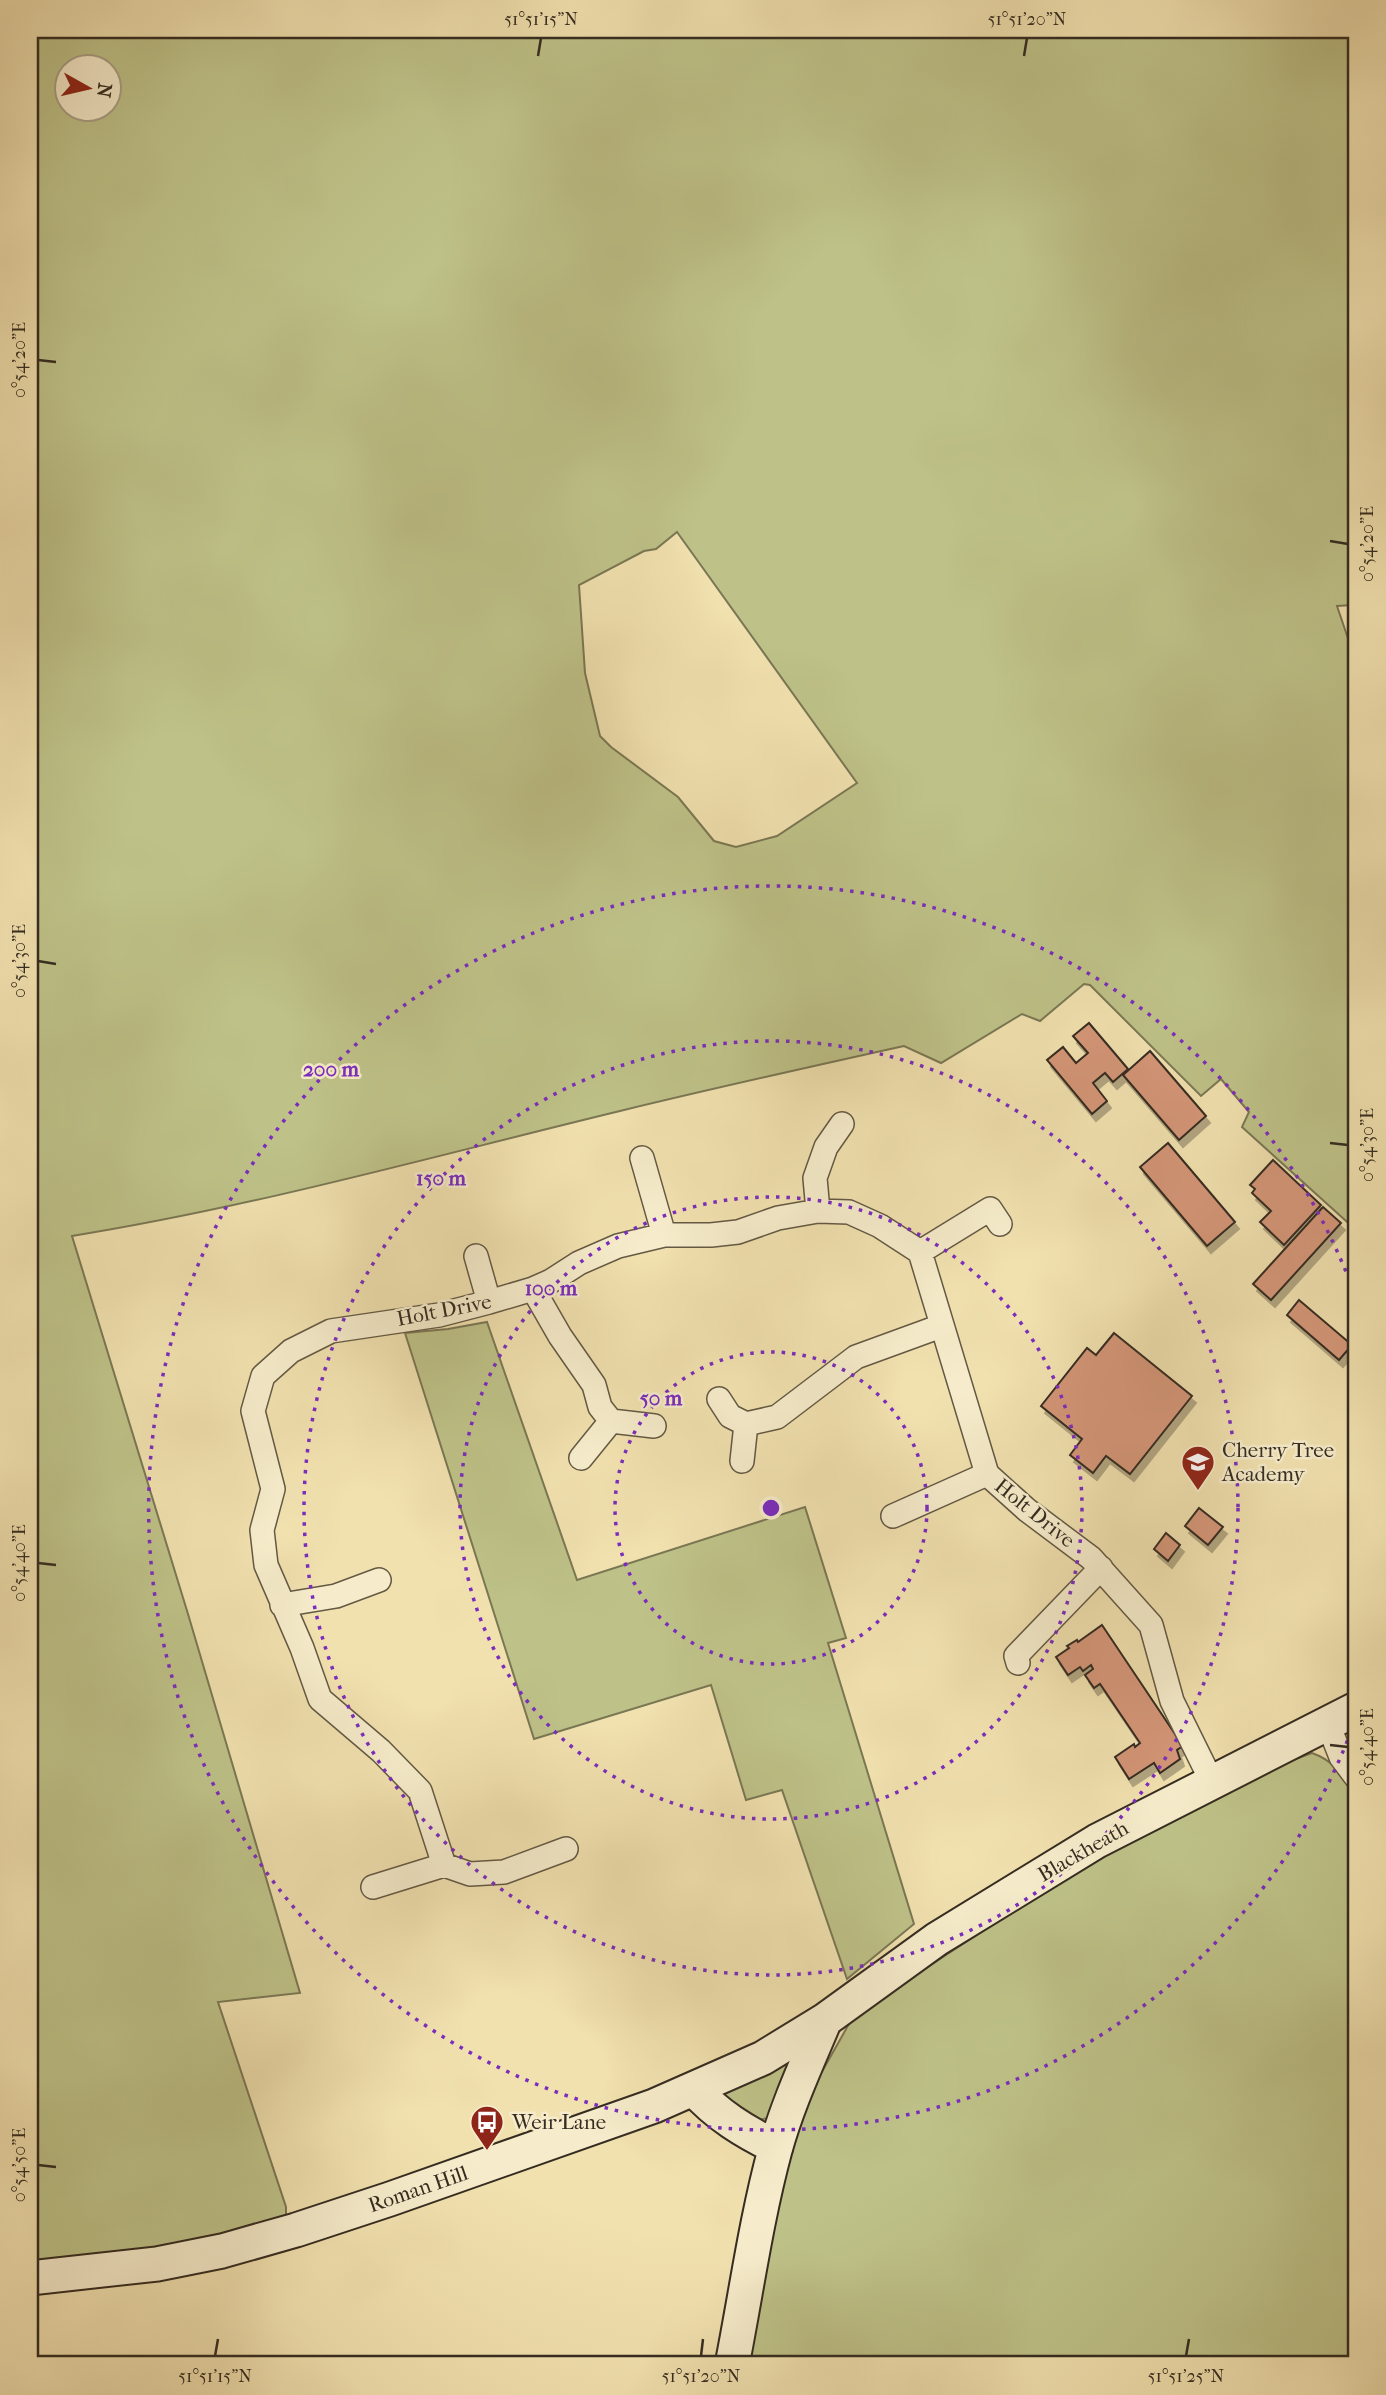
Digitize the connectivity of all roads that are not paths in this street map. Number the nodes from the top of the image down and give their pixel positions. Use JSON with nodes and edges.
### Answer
{"nodes":[{"id":1,"x":842,"y":1124,"type":"dead end"},
{"id":2,"x":642,"y":1158,"type":"dead end"},
{"id":3,"x":818,"y":1211,"type":"junction"},
{"id":4,"x":1000,"y":1224,"type":"dead end"},
{"id":5,"x":664,"y":1235,"type":"junction"},
{"id":6,"x":920,"y":1252,"type":"junction"},
{"id":7,"x":476,"y":1256,"type":"dead end"},
{"id":8,"x":533,"y":1289,"type":"junction"},
{"id":9,"x":489,"y":1302,"type":"junction"},
{"id":10,"x":941,"y":1326,"type":"junction"},
{"id":11,"x":719,"y":1399,"type":"dead end"},
{"id":12,"x":611,"y":1421,"type":"junction"},
{"id":13,"x":746,"y":1424,"type":"junction"},
{"id":14,"x":654,"y":1426,"type":"dead end"},
{"id":15,"x":581,"y":1458,"type":"dead end"},
{"id":16,"x":742,"y":1461,"type":"dead end"},
{"id":17,"x":987,"y":1474,"type":"junction"},
{"id":18,"x":892,"y":1516,"type":"dead end"},
{"id":19,"x":1101,"y":1568,"type":"junction"},
{"id":20,"x":379,"y":1580,"type":"dead end"},
{"id":21,"x":282,"y":1605,"type":"junction"},
{"id":22,"x":1015,"y":1653,"type":"dead end"},
{"id":23,"x":1342,"y":1716,"type":"edge"},
{"id":24,"x":1356,"y":1777,"type":"edge"},
{"id":25,"x":1212,"y":1782,"type":"junction"},
{"id":26,"x":566,"y":1849,"type":"dead end"},
{"id":27,"x":444,"y":1865,"type":"junction"},
{"id":28,"x":373,"y":1887,"type":"dead end"},
{"id":29,"x":825,"y":2020,"type":"junction"},
{"id":30,"x":694,"y":2089,"type":"junction"},
{"id":31,"x":776,"y":2147,"type":"junction"},
{"id":32,"x":30,"y":2278,"type":"edge"},
{"id":33,"x":732,"y":2365,"type":"edge"}],
"edges":[{"from":1,"to":3,"type":"street"},
{"from":2,"to":5,"type":"street"},
{"from":3,"to":5,"type":"street","name":"Holt Drive"},
{"from":3,"to":6,"type":"street","name":"Holt Drive"},
{"from":4,"to":6,"type":"street"},
{"from":5,"to":8,"type":"street","name":"Holt Drive"},
{"from":6,"to":10,"type":"street","name":"Holt Drive"},
{"from":7,"to":9,"type":"street"},
{"from":8,"to":9,"type":"street","name":"Holt Drive"},
{"from":8,"to":12,"type":"street"},
{"from":9,"to":21,"type":"street","name":"Holt Drive"},
{"from":10,"to":13,"type":"street"},
{"from":10,"to":17,"type":"street","name":"Holt Drive"},
{"from":11,"to":13,"type":"street"},
{"from":12,"to":14,"type":"street"},
{"from":12,"to":15,"type":"street"},
{"from":13,"to":16,"type":"street"},
{"from":17,"to":18,"type":"street"},
{"from":17,"to":19,"type":"street","name":"Holt Drive"},
{"from":19,"to":22,"type":"street"},
{"from":19,"to":25,"type":"street","name":"Holt Drive"},
{"from":20,"to":21,"type":"street"},
{"from":21,"to":27,"type":"street","name":"Holt Drive"},
{"from":23,"to":24,"type":"street"},
{"from":23,"to":25,"type":"main road","name":"Blackheath"},
{"from":25,"to":29,"type":"main road","name":"Blackheath"},
{"from":26,"to":27,"type":"street"},
{"from":27,"to":28,"type":"street"},
{"from":29,"to":30,"type":"main road","name":"Roman Hill"},
{"from":29,"to":31,"type":"main road"},
{"from":30,"to":31,"type":"main road"},
{"from":30,"to":32,"type":"main road","name":"Roman Hill"},
{"from":31,"to":33,"type":"main road"}]}
